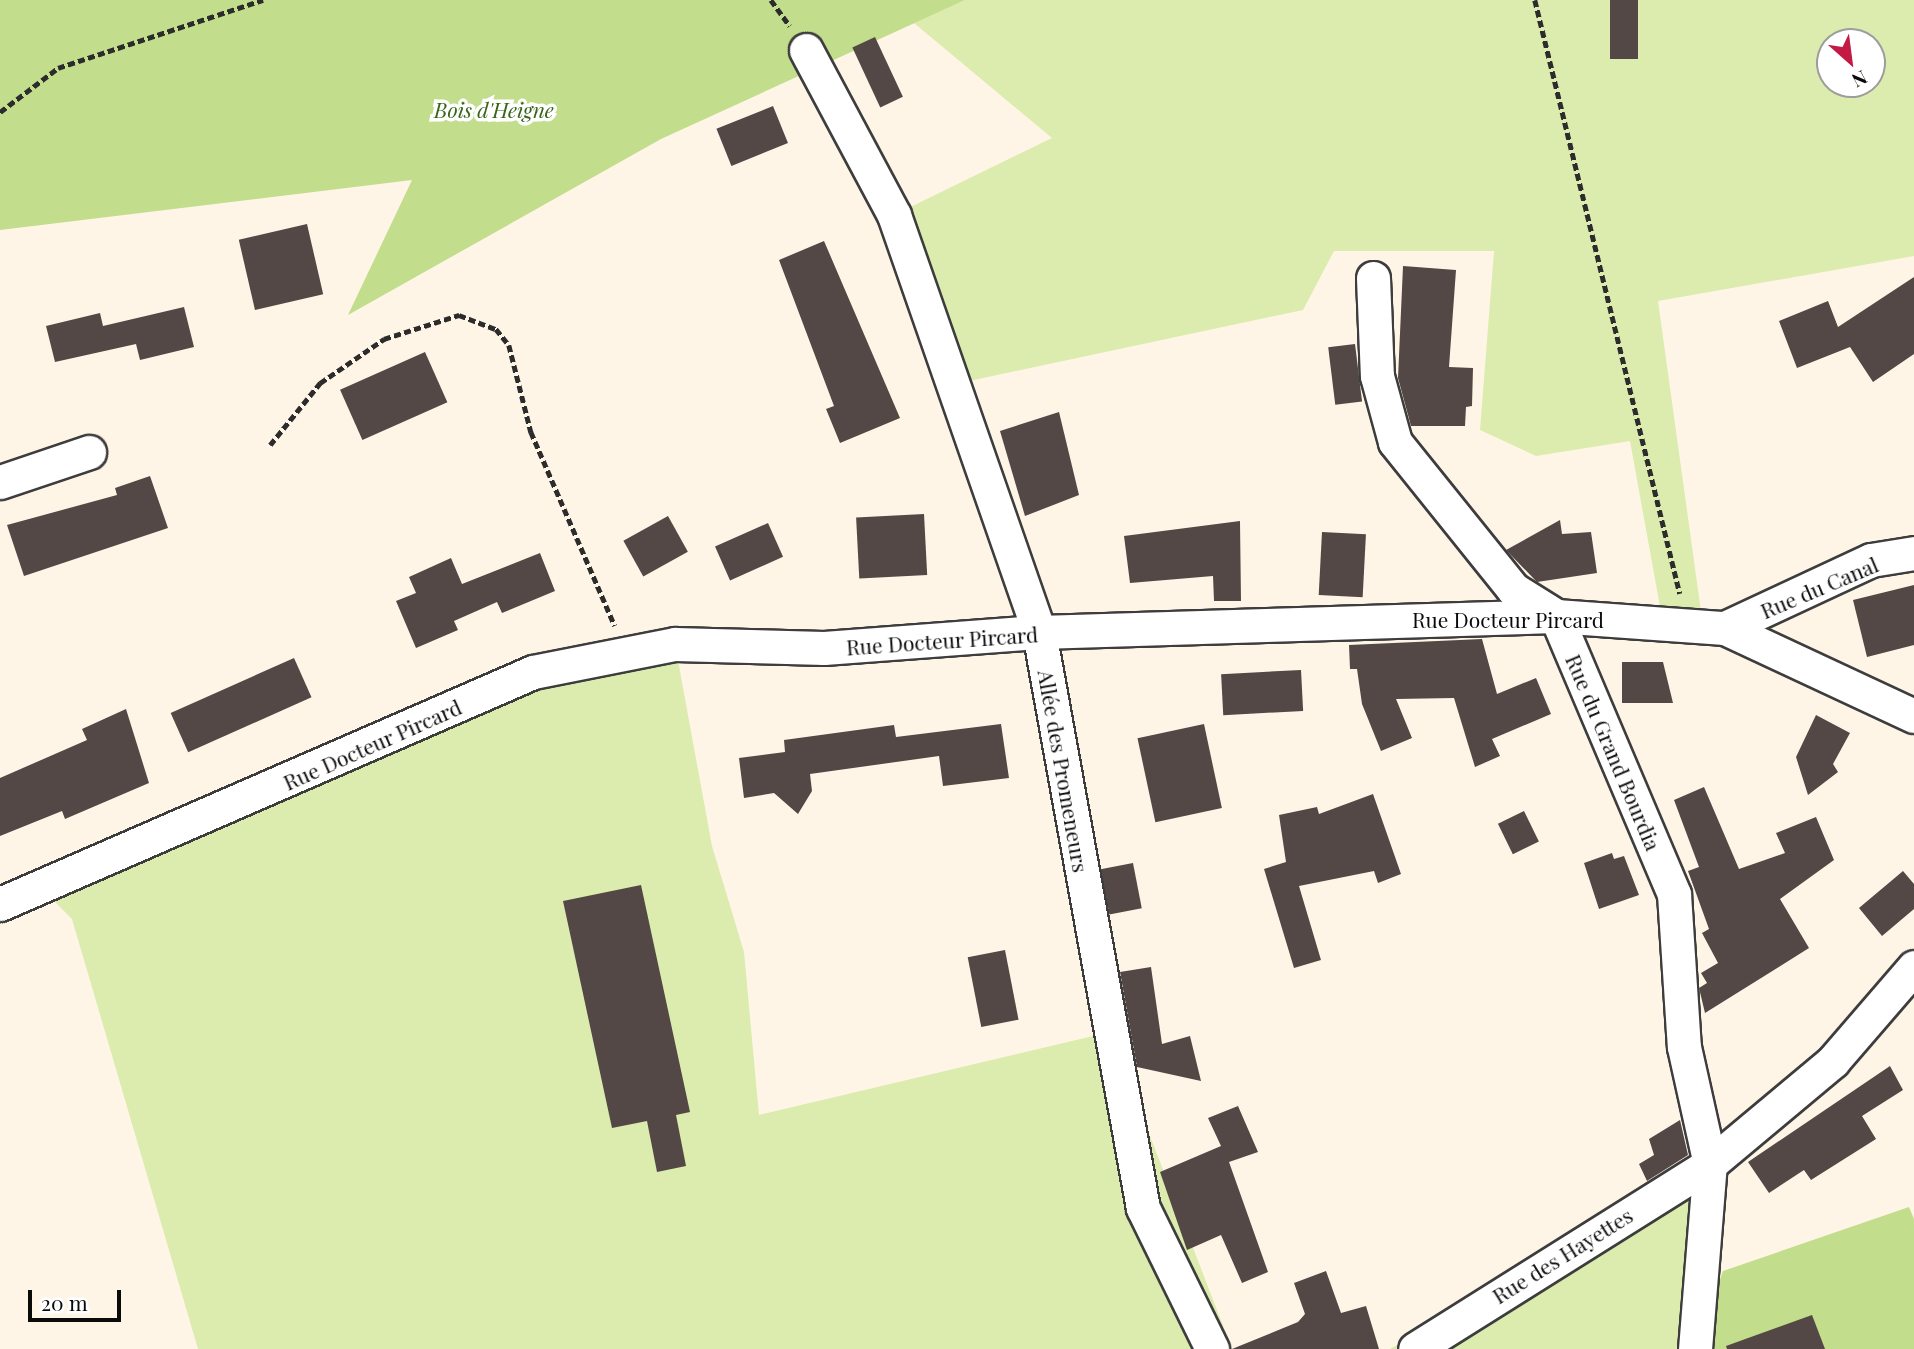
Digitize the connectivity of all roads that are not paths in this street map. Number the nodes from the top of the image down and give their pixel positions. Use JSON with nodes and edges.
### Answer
{"nodes":[{"id":1,"x":806,"y":50,"type":"dead end"},
{"id":2,"x":1373,"y":278,"type":"dead end"},
{"id":3,"x":89,"y":452,"type":"dead end"},
{"id":4,"x":0,"y":482,"type":"edge"},
{"id":5,"x":1914,"y":553,"type":"edge"},
{"id":6,"x":1556,"y":616,"type":"junction"},
{"id":7,"x":1725,"y":628,"type":"junction"},
{"id":8,"x":1039,"y":632,"type":"junction"},
{"id":9,"x":1914,"y":716,"type":"edge"},
{"id":10,"x":0,"y":904,"type":"edge"},
{"id":11,"x":1914,"y":967,"type":"edge"},
{"id":12,"x":1710,"y":1164,"type":"junction"},
{"id":13,"x":1212,"y":1349,"type":"edge"},
{"id":14,"x":1415,"y":1349,"type":"edge"},
{"id":15,"x":1695,"y":1349,"type":"edge"}],
"edges":[{"from":1,"to":8,"type":"street","name":"Allée des Promeneurs"},
{"from":2,"to":6,"type":"street"},
{"from":3,"to":4,"type":"street"},
{"from":5,"to":7,"type":"street","name":"Rue du Canal"},
{"from":6,"to":7,"type":"street","name":"Rue Docteur Pircard"},
{"from":6,"to":8,"type":"street","name":"Rue Docteur Pircard"},
{"from":6,"to":12,"type":"street","name":"Rue du Grand Bourdia"},
{"from":7,"to":9,"type":"street","name":"Rue Docteur Pircard"},
{"from":8,"to":10,"type":"street","name":"Rue Docteur Pircard"},
{"from":8,"to":13,"type":"street","name":"Allée des Promeneurs"},
{"from":11,"to":12,"type":"street","name":"Rue des Hayettes"},
{"from":12,"to":14,"type":"street","name":"Rue des Hayettes"},
{"from":12,"to":15,"type":"street","name":"Rue du Grand Bourdia"}]}
